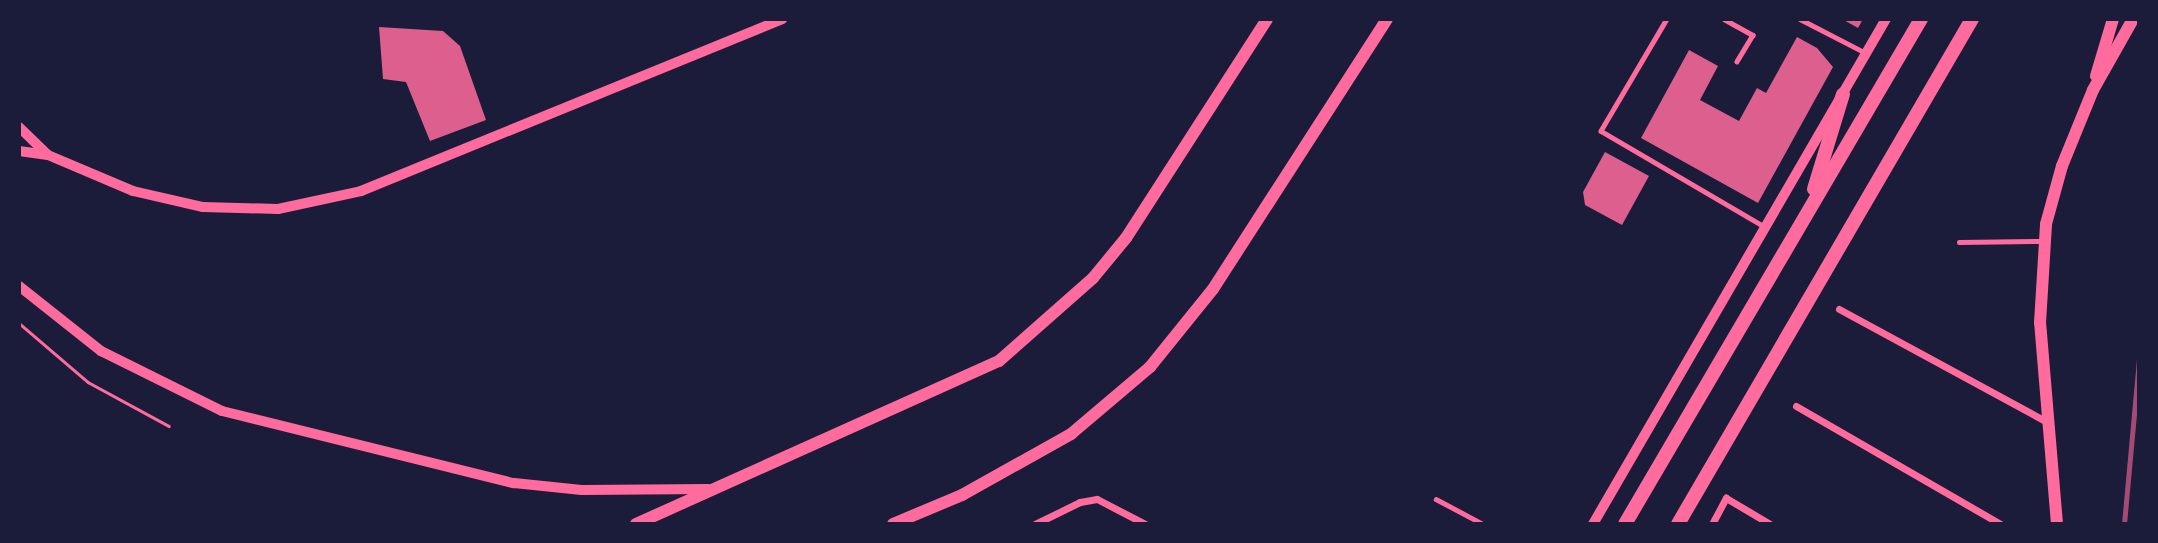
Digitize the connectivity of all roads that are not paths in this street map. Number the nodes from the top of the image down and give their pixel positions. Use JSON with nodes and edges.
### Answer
{"nodes":[{"id":1,"x":782,"y":19,"type":"edge"},
{"id":2,"x":1266,"y":19,"type":"edge"},
{"id":3,"x":1387,"y":19,"type":"edge"},
{"id":4,"x":1667,"y":19,"type":"edge"},
{"id":5,"x":1724,"y":19,"type":"edge"},
{"id":6,"x":1800,"y":19,"type":"edge"},
{"id":7,"x":1886,"y":19,"type":"edge"},
{"id":8,"x":1920,"y":19,"type":"edge"},
{"id":9,"x":1972,"y":19,"type":"edge"},
{"id":10,"x":2113,"y":19,"type":"edge"},
{"id":11,"x":2133,"y":19,"type":"edge"},
{"id":12,"x":1866,"y":54,"type":"junction"},
{"id":13,"x":1737,"y":62,"type":"dead end"},
{"id":14,"x":2093,"y":90,"type":"junction"},
{"id":15,"x":1843,"y":94,"type":"junction"},
{"id":16,"x":21,"y":129,"type":"edge"},
{"id":17,"x":19,"y":151,"type":"edge"},
{"id":18,"x":48,"y":155,"type":"junction"},
{"id":19,"x":1807,"y":214,"type":"junction"},
{"id":20,"x":1766,"y":227,"type":"junction"},
{"id":21,"x":2044,"y":241,"type":"junction"},
{"id":22,"x":1959,"y":242,"type":"dead end"},
{"id":23,"x":19,"y":286,"type":"edge"},
{"id":24,"x":1839,"y":309,"type":"dead end"},
{"id":25,"x":1796,"y":406,"type":"dead end"},
{"id":26,"x":2047,"y":422,"type":"junction"},
{"id":27,"x":708,"y":489,"type":"junction"},
{"id":28,"x":1436,"y":499,"type":"dead end"},
{"id":29,"x":636,"y":524,"type":"edge"},
{"id":30,"x":893,"y":524,"type":"edge"},
{"id":31,"x":1035,"y":524,"type":"edge"},
{"id":32,"x":1145,"y":524,"type":"edge"},
{"id":33,"x":1483,"y":524,"type":"edge"},
{"id":34,"x":1593,"y":524,"type":"edge"},
{"id":35,"x":1625,"y":524,"type":"edge"},
{"id":36,"x":1678,"y":524,"type":"edge"},
{"id":37,"x":1712,"y":524,"type":"edge"},
{"id":38,"x":1770,"y":524,"type":"edge"},
{"id":39,"x":2000,"y":524,"type":"edge"},
{"id":40,"x":2057,"y":524,"type":"edge"}],
"edges":[{"from":1,"to":18,"type":"street"},
{"from":2,"to":27,"type":"main road"},
{"from":3,"to":30,"type":"main road"},
{"from":4,"to":20,"type":"lane"},
{"from":5,"to":13,"type":"lane"},
{"from":6,"to":12,"type":"lane"},
{"from":7,"to":12,"type":"street"},
{"from":8,"to":19,"type":"main road"},
{"from":9,"to":36,"type":"main road"},
{"from":10,"to":14,"type":"main road"},
{"from":11,"to":14,"type":"main road"},
{"from":12,"to":15,"type":"street"},
{"from":14,"to":21,"type":"main road"},
{"from":15,"to":19,"type":"main road"},
{"from":15,"to":20,"type":"street"},
{"from":16,"to":18,"type":"street"},
{"from":17,"to":18,"type":"street"},
{"from":19,"to":35,"type":"main road"},
{"from":20,"to":34,"type":"street"},
{"from":21,"to":22,"type":"lane"},
{"from":21,"to":26,"type":"main road"},
{"from":23,"to":27,"type":"street"},
{"from":24,"to":26,"type":"street"},
{"from":25,"to":39,"type":"street"},
{"from":26,"to":40,"type":"main road"},
{"from":27,"to":29,"type":"main road"},
{"from":28,"to":33,"type":"lane"},
{"from":31,"to":32,"type":"street"},
{"from":37,"to":38,"type":"street"}]}
